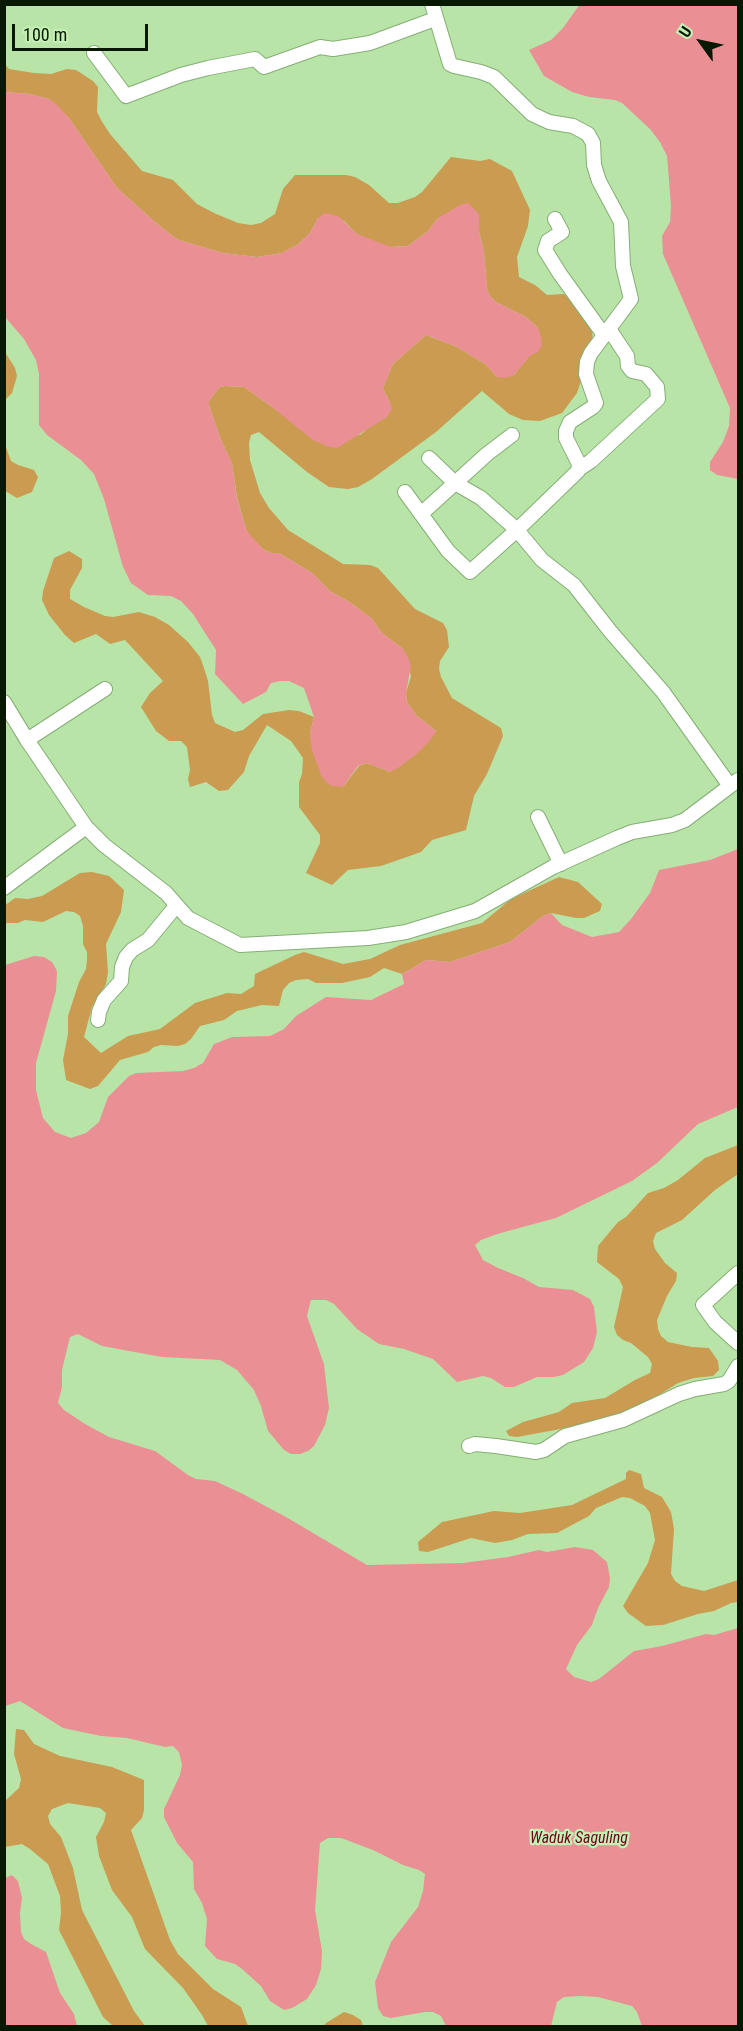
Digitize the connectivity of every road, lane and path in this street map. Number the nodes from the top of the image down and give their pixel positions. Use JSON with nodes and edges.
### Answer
{"nodes":[{"id":1,"x":432,"y":4,"type":"edge"},
{"id":2,"x":435,"y":20,"type":"junction"},
{"id":3,"x":94,"y":53,"type":"dead end"},
{"id":4,"x":555,"y":219,"type":"dead end"},
{"id":5,"x":607,"y":332,"type":"junction"},
{"id":6,"x":512,"y":435,"type":"dead end"},
{"id":7,"x":429,"y":458,"type":"dead end"},
{"id":8,"x":579,"y":469,"type":"junction"},
{"id":9,"x":456,"y":483,"type":"junction"},
{"id":10,"x":405,"y":492,"type":"dead end"},
{"id":11,"x":421,"y":514,"type":"junction"},
{"id":12,"x":517,"y":530,"type":"junction"},
{"id":13,"x":105,"y":689,"type":"dead end"},
{"id":14,"x":4,"y":702,"type":"edge"},
{"id":15,"x":27,"y":740,"type":"junction"},
{"id":16,"x":734,"y":783,"type":"edge"},
{"id":17,"x":537,"y":817,"type":"dead end"},
{"id":18,"x":86,"y":827,"type":"junction"},
{"id":19,"x":561,"y":864,"type":"junction"},
{"id":20,"x":4,"y":888,"type":"edge"},
{"id":21,"x":176,"y":906,"type":"junction"},
{"id":22,"x":98,"y":1020,"type":"dead end"},
{"id":23,"x":738,"y":1273,"type":"edge"},
{"id":24,"x":738,"y":1343,"type":"edge"},
{"id":25,"x":738,"y":1366,"type":"edge"},
{"id":26,"x":468,"y":1446,"type":"dead end"}],
"edges":[{"from":1,"to":2,"type":"street"},
{"from":2,"to":3,"type":"street"},
{"from":2,"to":5,"type":"street"},
{"from":4,"to":5,"type":"street"},
{"from":5,"to":8,"type":"street"},
{"from":5,"to":8,"type":"street"},
{"from":6,"to":9,"type":"street"},
{"from":7,"to":9,"type":"street"},
{"from":8,"to":12,"type":"street"},
{"from":9,"to":11,"type":"street"},
{"from":9,"to":12,"type":"street"},
{"from":10,"to":11,"type":"street"},
{"from":11,"to":12,"type":"street"},
{"from":12,"to":16,"type":"street"},
{"from":13,"to":15,"type":"street"},
{"from":14,"to":15,"type":"street"},
{"from":15,"to":18,"type":"street"},
{"from":16,"to":19,"type":"street"},
{"from":17,"to":19,"type":"street"},
{"from":18,"to":20,"type":"street"},
{"from":18,"to":21,"type":"street"},
{"from":19,"to":21,"type":"street"},
{"from":21,"to":22,"type":"street"},
{"from":23,"to":24,"type":"street"},
{"from":25,"to":26,"type":"street"}]}
